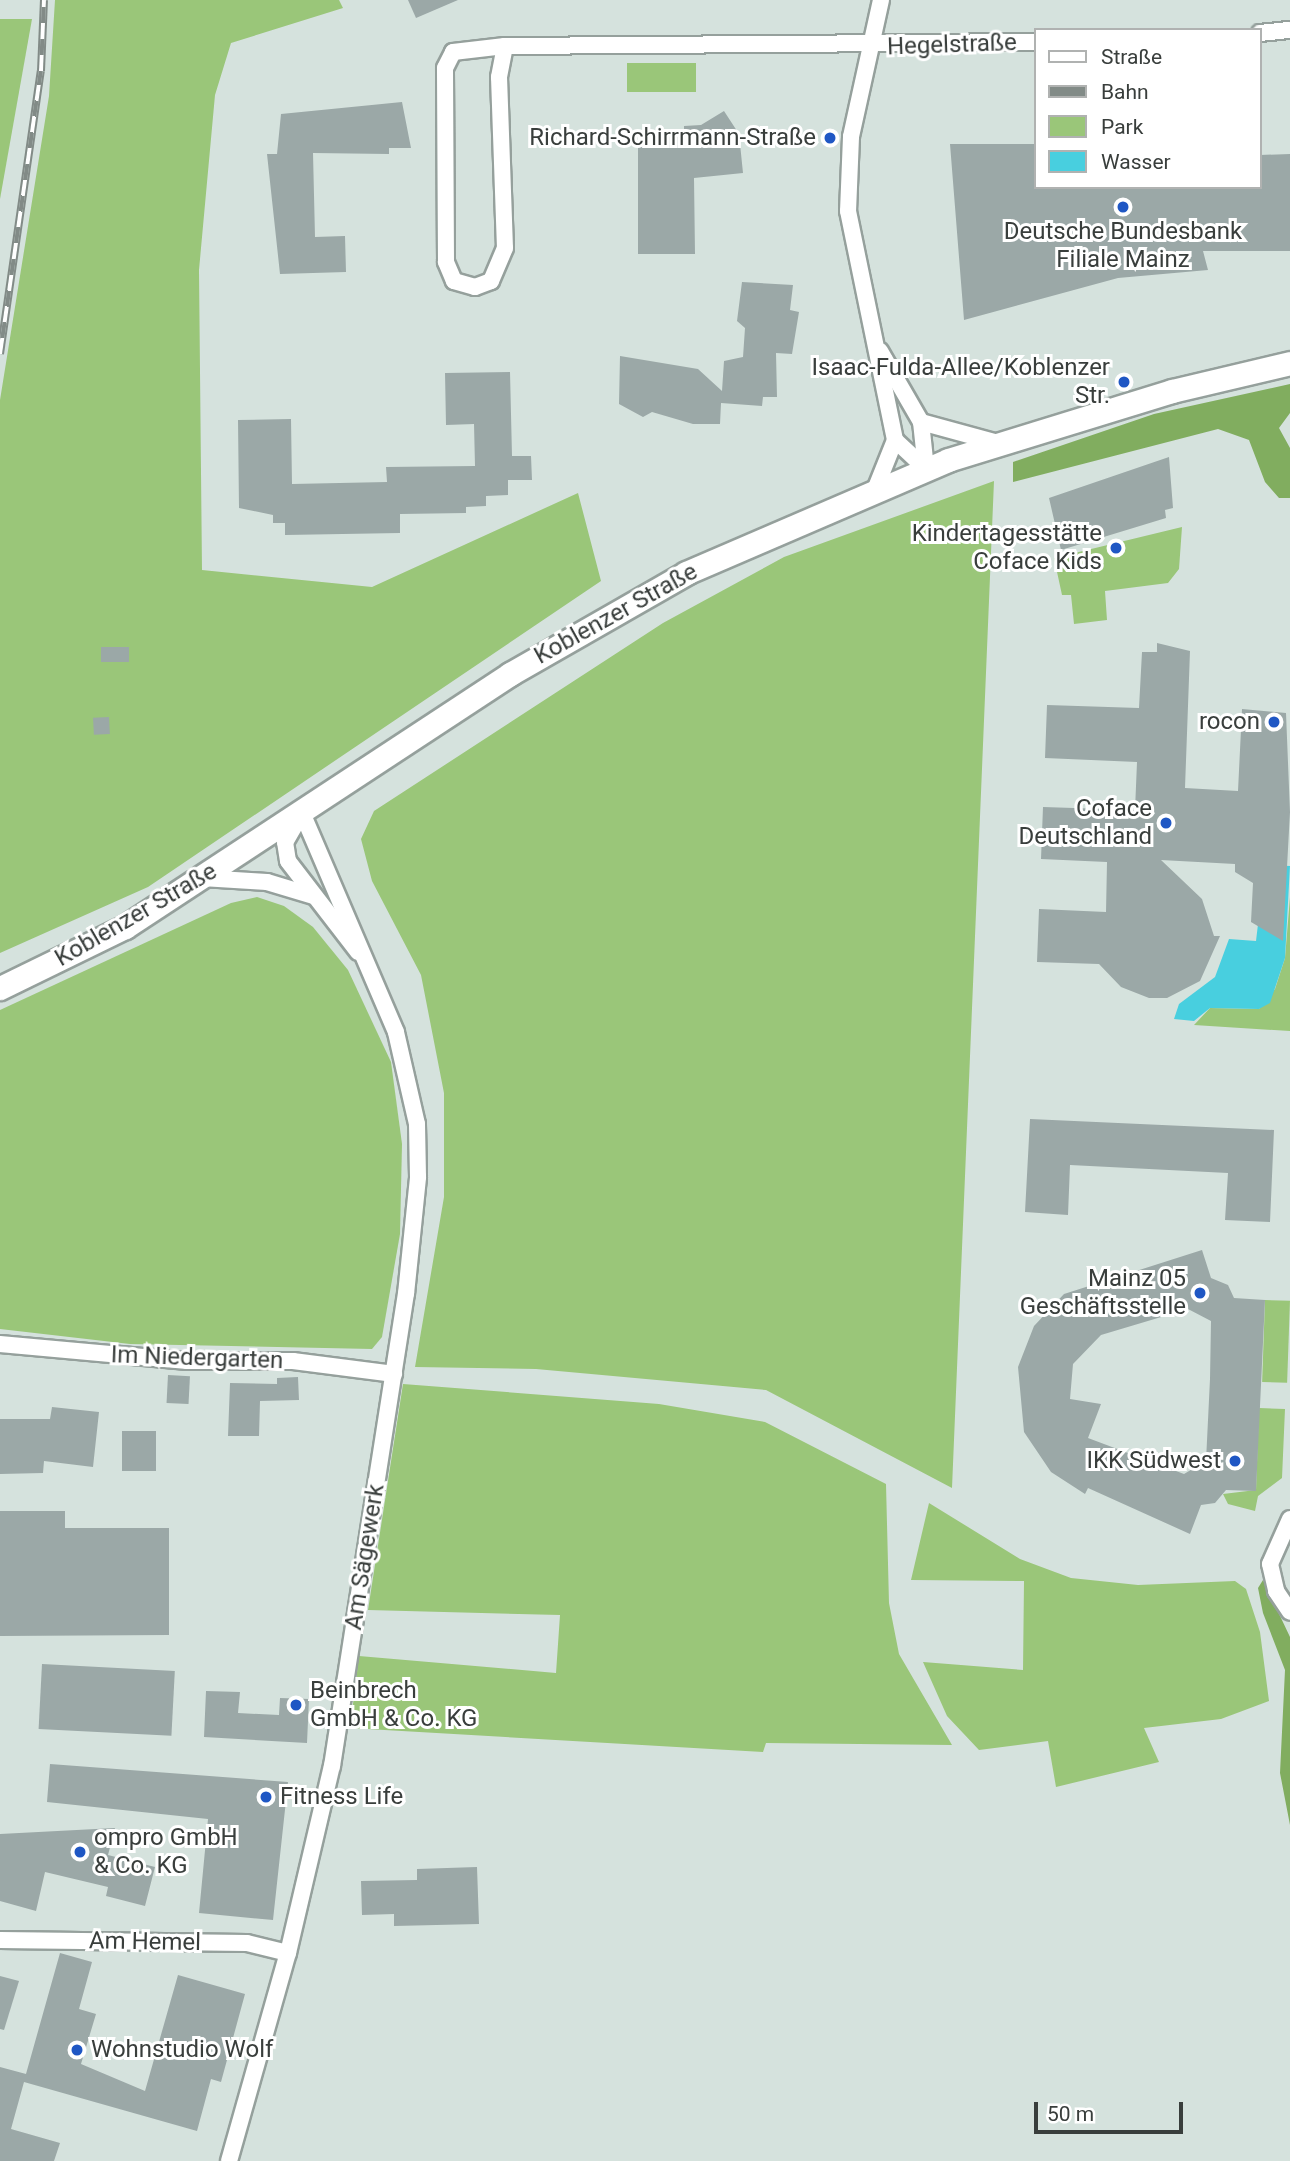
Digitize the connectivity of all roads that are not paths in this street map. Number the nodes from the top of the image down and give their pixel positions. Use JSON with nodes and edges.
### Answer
{"nodes":[{"id":1,"x":881,"y":0,"type":"edge"},
{"id":2,"x":1290,"y":30,"type":"edge"},
{"id":3,"x":1262,"y":33,"type":"edge"},
{"id":4,"x":1034,"y":42,"type":"edge"},
{"id":5,"x":505,"y":46,"type":"junction"},
{"id":6,"x":869,"y":47,"type":"junction"},
{"id":7,"x":874,"y":340,"type":"junction"},
{"id":8,"x":1290,"y":363,"type":"edge"},
{"id":9,"x":921,"y":422,"type":"junction"},
{"id":10,"x":895,"y":440,"type":"junction"},
{"id":11,"x":1000,"y":442,"type":"junction"},
{"id":12,"x":926,"y":469,"type":"junction"},
{"id":13,"x":875,"y":490,"type":"junction"},
{"id":14,"x":302,"y":813,"type":"junction"},
{"id":15,"x":202,"y":878,"type":"junction"},
{"id":16,"x":314,"y":897,"type":"junction"},
{"id":17,"x":358,"y":952,"type":"junction"},
{"id":18,"x":0,"y":988,"type":"edge"},
{"id":19,"x":0,"y":1344,"type":"edge"},
{"id":20,"x":394,"y":1374,"type":"junction"},
{"id":21,"x":1290,"y":1518,"type":"edge"},
{"id":22,"x":1289,"y":1613,"type":"edge"},
{"id":23,"x":0,"y":1940,"type":"edge"},
{"id":24,"x":288,"y":1953,"type":"junction"},
{"id":25,"x":229,"y":2161,"type":"edge"}],
"edges":[{"from":1,"to":6,"type":"street"},
{"from":2,"to":3,"type":"street"},
{"from":4,"to":6,"type":"street","name":"Hegelstraße"},
{"from":5,"to":5,"type":"street"},
{"from":5,"to":6,"type":"street"},
{"from":6,"to":7,"type":"street"},
{"from":7,"to":9,"type":"street"},
{"from":7,"to":10,"type":"street"},
{"from":8,"to":11,"type":"main road","name":"Koblenzer Straße"},
{"from":9,"to":11,"type":"street"},
{"from":9,"to":12,"type":"street"},
{"from":10,"to":12,"type":"street"},
{"from":10,"to":13,"type":"street"},
{"from":11,"to":12,"type":"main road","name":"Koblenzer Straße"},
{"from":12,"to":13,"type":"main road","name":"Koblenzer Straße"},
{"from":13,"to":14,"type":"main road","name":"Koblenzer Straße"},
{"from":14,"to":15,"type":"main road","name":"Koblenzer Straße"},
{"from":14,"to":16,"type":"street","name":"Am Sägewerk"},
{"from":14,"to":17,"type":"street","name":"Am Sägewerk"},
{"from":15,"to":16,"type":"street"},
{"from":15,"to":18,"type":"main road","name":"Koblenzer Straße"},
{"from":16,"to":17,"type":"street","name":"Am Sägewerk"},
{"from":17,"to":20,"type":"street","name":"Am Sägewerk"},
{"from":19,"to":20,"type":"street","name":"Im Niedergarten"},
{"from":20,"to":24,"type":"street","name":"Am Sägewerk"},
{"from":21,"to":22,"type":"street"},
{"from":23,"to":24,"type":"street","name":"Am Hemel"},
{"from":24,"to":25,"type":"street","name":"Am Sägewerk"}]}
